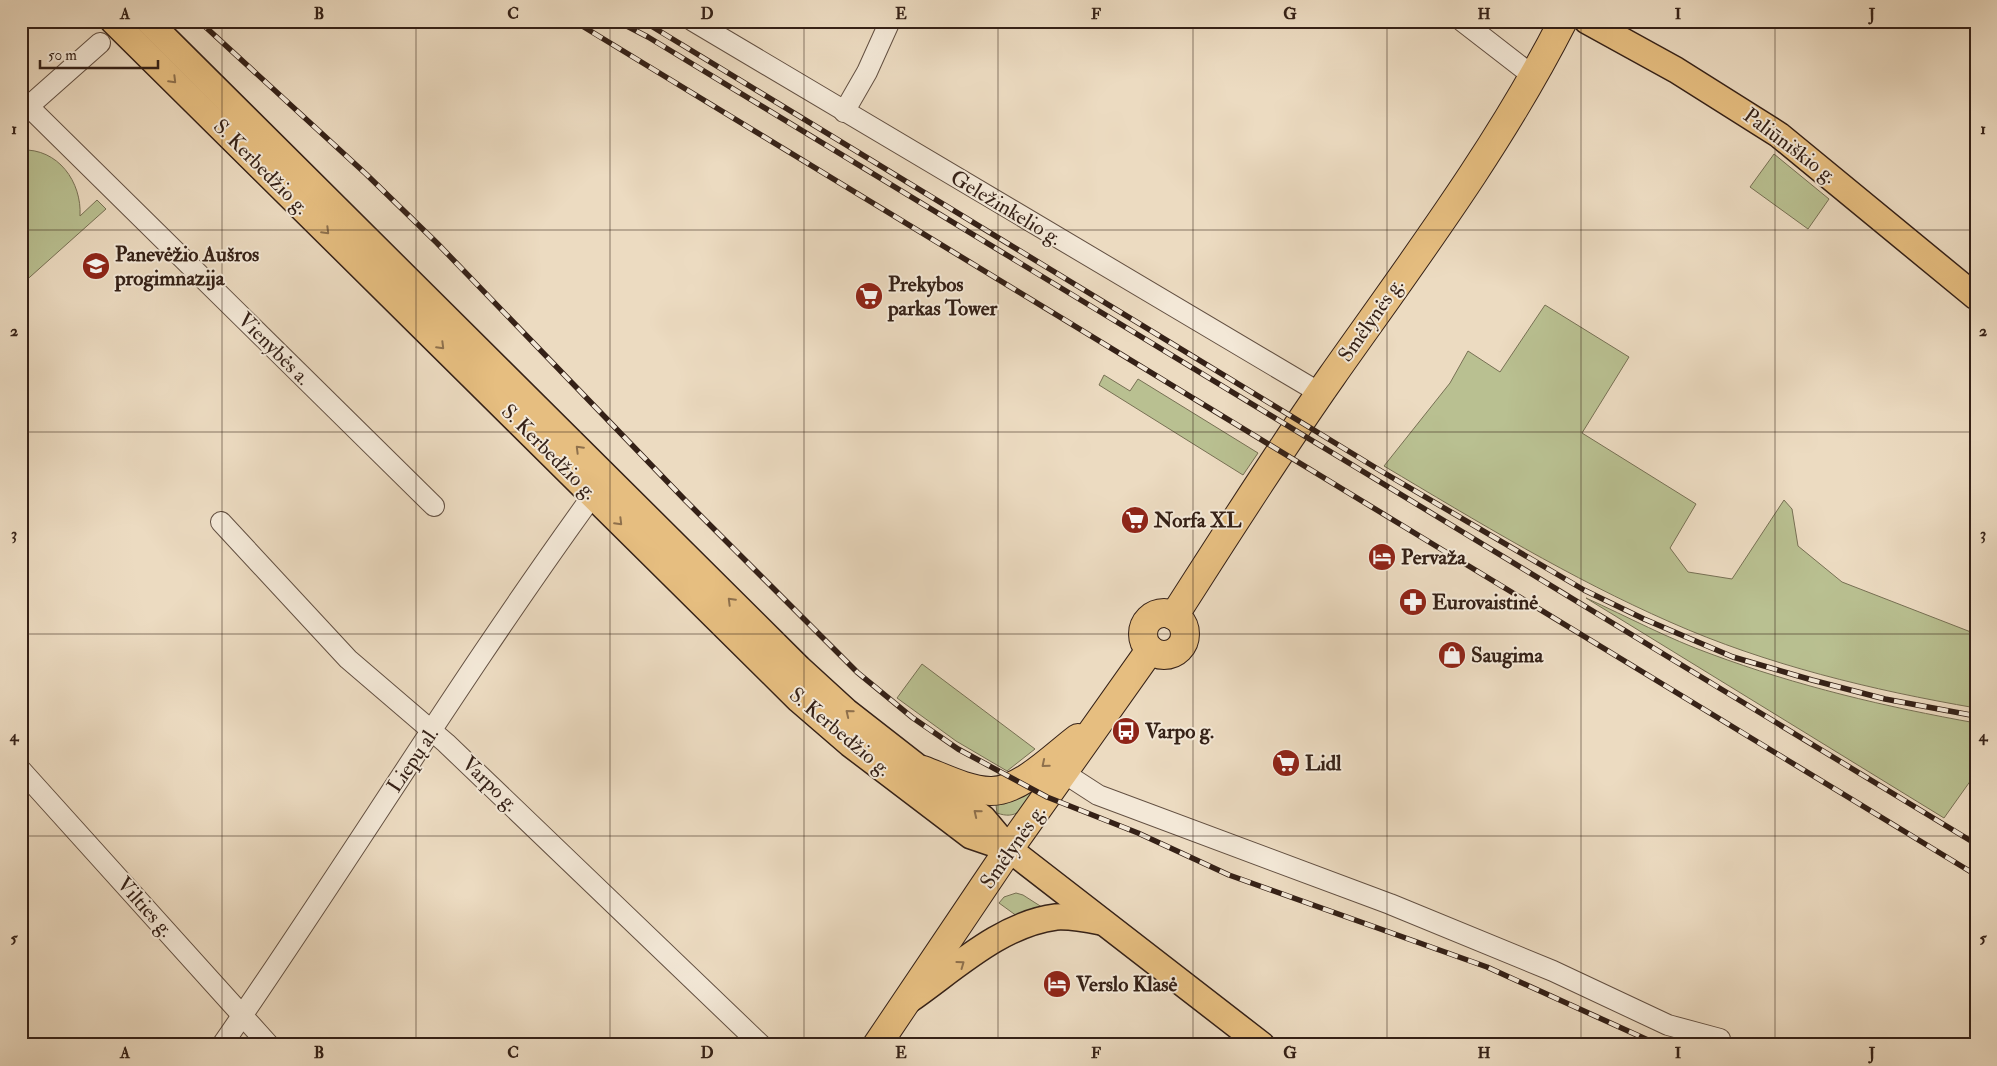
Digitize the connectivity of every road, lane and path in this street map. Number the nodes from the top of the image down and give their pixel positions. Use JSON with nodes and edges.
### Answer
{"nodes":[{"id":1,"x":113,"y":21,"type":"edge"},
{"id":2,"x":148,"y":21,"type":"edge"},
{"id":3,"x":693,"y":21,"type":"edge"},
{"id":4,"x":890,"y":21,"type":"edge"},
{"id":5,"x":1462,"y":21,"type":"edge"},
{"id":6,"x":1563,"y":21,"type":"edge"},
{"id":7,"x":1587,"y":21,"type":"edge"},
{"id":8,"x":100,"y":43,"type":"dead end"},
{"id":9,"x":1534,"y":76,"type":"junction"},
{"id":10,"x":25,"y":110,"type":"edge"},
{"id":11,"x":844,"y":112,"type":"junction"},
{"id":12,"x":1976,"y":297,"type":"edge"},
{"id":13,"x":1320,"y":393,"type":"junction"},
{"id":14,"x":601,"y":487,"type":"junction"},
{"id":15,"x":434,"y":506,"type":"dead end"},
{"id":16,"x":221,"y":522,"type":"dead end"},
{"id":17,"x":1097,"y":723,"type":"junction"},
{"id":18,"x":433,"y":731,"type":"junction"},
{"id":19,"x":21,"y":770,"type":"edge"},
{"id":20,"x":923,"y":770,"type":"junction"},
{"id":21,"x":1064,"y":773,"type":"junction"},
{"id":22,"x":1009,"y":849,"type":"junction"},
{"id":23,"x":1104,"y":922,"type":"junction"},
{"id":24,"x":906,"y":1002,"type":"junction"},
{"id":25,"x":242,"y":1016,"type":"junction"},
{"id":26,"x":1720,"y":1039,"type":"dead end"},
{"id":27,"x":222,"y":1045,"type":"edge"},
{"id":28,"x":269,"y":1045,"type":"edge"},
{"id":29,"x":760,"y":1045,"type":"edge"},
{"id":30,"x":877,"y":1045,"type":"edge"},
{"id":31,"x":1262,"y":1045,"type":"edge"}],
"edges":[{"from":1,"to":14,"type":"main road","name":"S. Kerbedžio g.","one_way":true},
{"from":14,"to":2,"type":"main road","name":"S. Kerbedžio g.","one_way":true},
{"from":3,"to":11,"type":"street","name":"Geležinkelio g."},
{"from":4,"to":11,"type":"street"},
{"from":5,"to":9,"type":"street"},
{"from":6,"to":9,"type":"highway","name":"Smėlynės g."},
{"from":7,"to":12,"type":"main road","name":"Paliūniškio g."},
{"from":8,"to":10,"type":"street","name":"Vienybės a."},
{"from":9,"to":13,"type":"highway","name":"Smėlynės g."},
{"from":10,"to":15,"type":"street","name":"Vienybės a."},
{"from":11,"to":13,"type":"street","name":"Geležinkelio g."},
{"from":13,"to":17,"type":"highway","name":"Smėlynės g."},
{"from":14,"to":18,"type":"street","name":"Liepų al."},
{"from":20,"to":14,"type":"main road","name":"S. Kerbedžio g.","one_way":true},
{"from":14,"to":22,"type":"main road","name":"S. Kerbedžio g.","one_way":true},
{"from":16,"to":18,"type":"street","name":"Varpo g."},
{"from":17,"to":20,"type":"highway","one_way":true},
{"from":17,"to":21,"type":"highway","name":"Smėlynės g."},
{"from":18,"to":25,"type":"street","name":"Liepų al."},
{"from":18,"to":29,"type":"street","name":"Varpo g."},
{"from":19,"to":25,"type":"street","name":"Vilties g."},
{"from":22,"to":20,"type":"main road","name":"S. Kerbedžio g.","one_way":true},
{"from":21,"to":22,"type":"highway","name":"Smėlynės g."},
{"from":21,"to":26,"type":"street"},
{"from":22,"to":23,"type":"main road","name":"S. Kerbedžio g."},
{"from":22,"to":24,"type":"highway","name":"Smėlynės g."},
{"from":24,"to":23,"type":"main road","one_way":true},
{"from":23,"to":31,"type":"main road","name":"S. Kerbedžio g."},
{"from":24,"to":30,"type":"highway","name":"Smėlynės g."},
{"from":25,"to":27,"type":"street","name":"Liepų al."},
{"from":25,"to":28,"type":"street","name":"Vilties g."}]}
